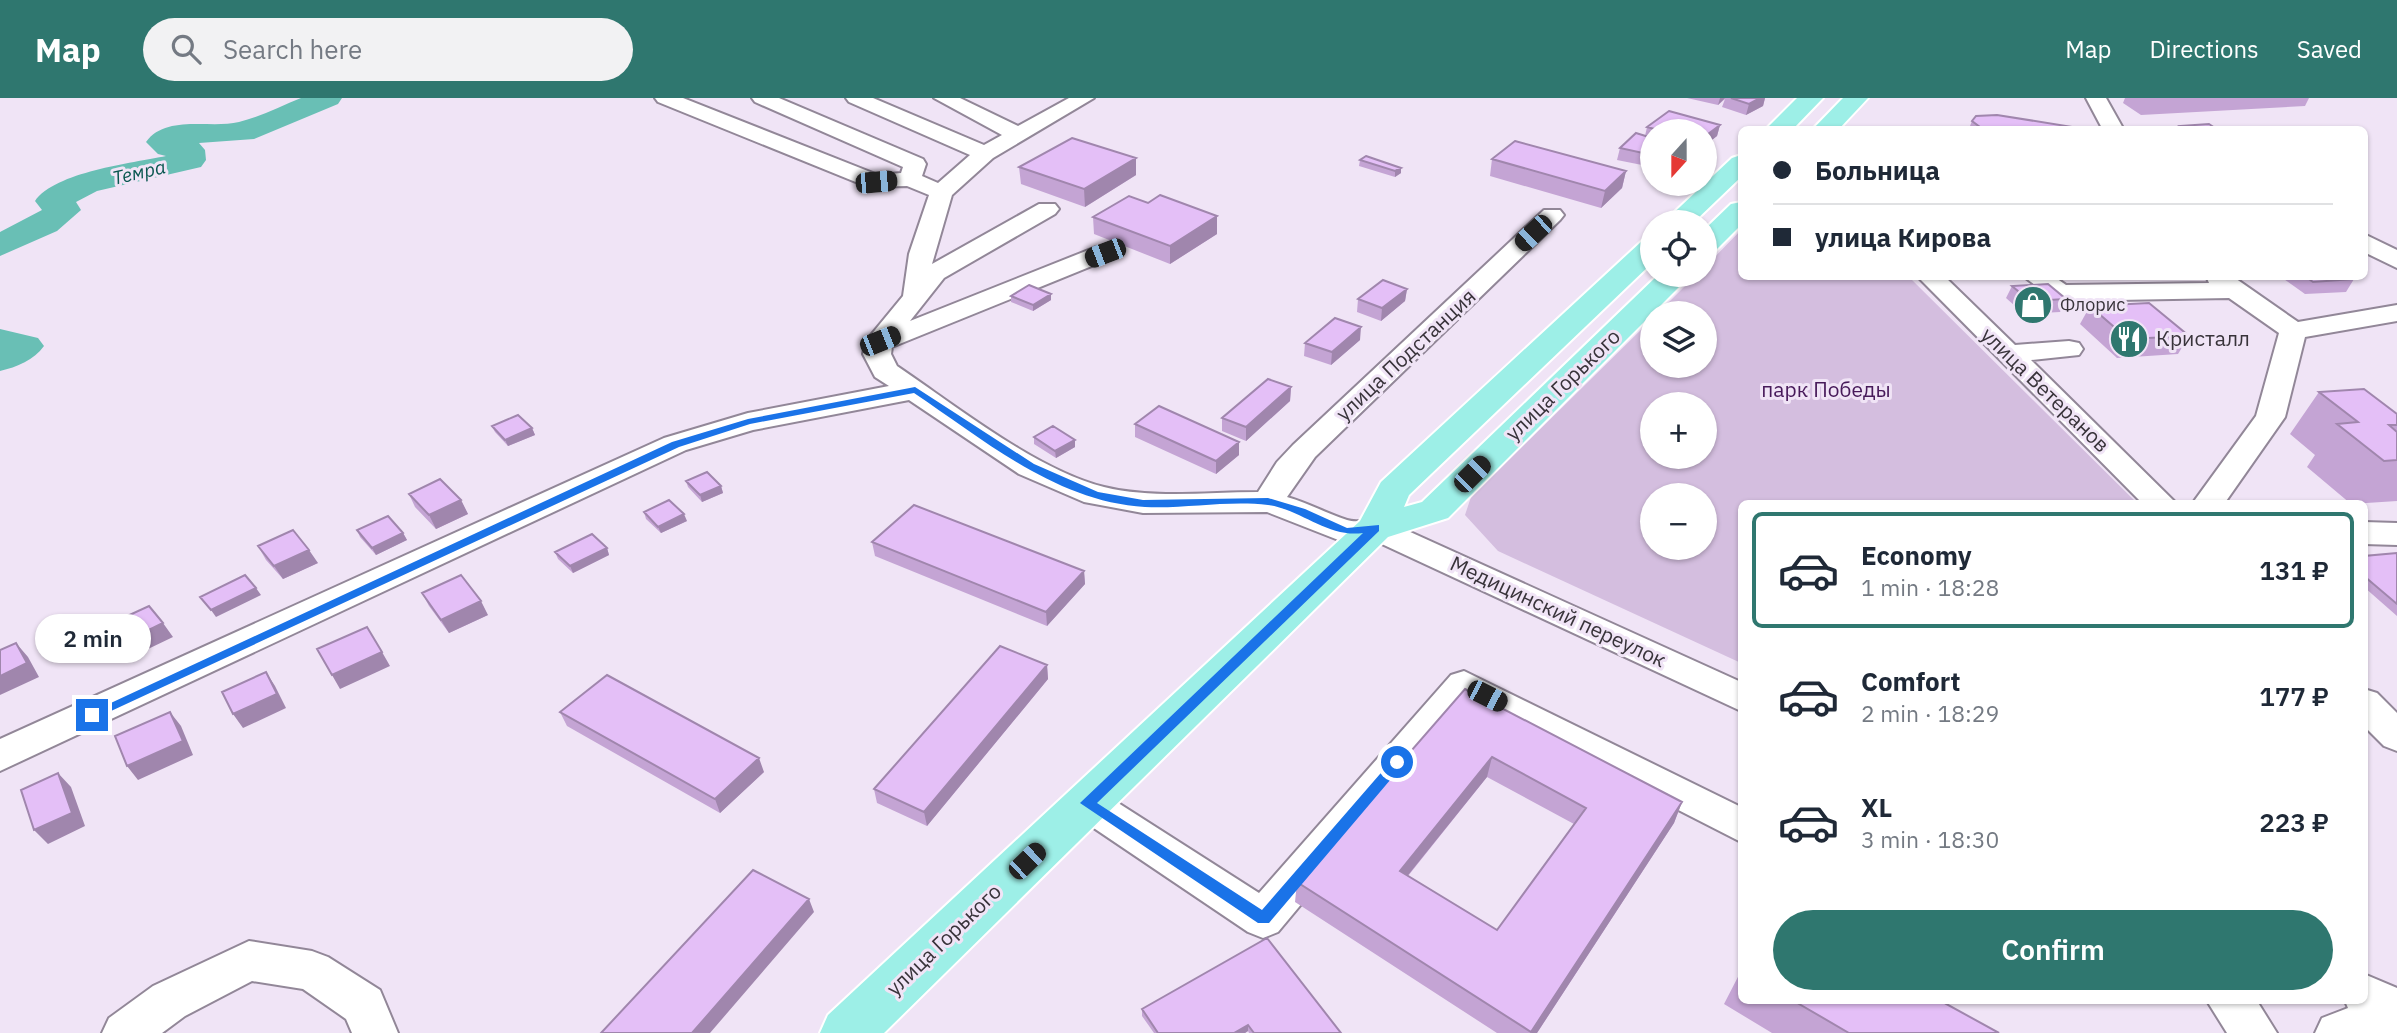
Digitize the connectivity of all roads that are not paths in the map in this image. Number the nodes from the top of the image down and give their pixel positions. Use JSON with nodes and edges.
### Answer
{"nodes":[{"id":1,"x":666,"y":98,"type":"edge"},
{"id":2,"x":762,"y":98,"type":"edge"},
{"id":3,"x":856,"y":98,"type":"edge"},
{"id":4,"x":944,"y":98,"type":"edge"},
{"id":5,"x":1047,"y":98,"type":"edge"},
{"id":6,"x":2096,"y":98,"type":"edge"},
{"id":7,"x":1807,"y":99,"type":"edge"},
{"id":8,"x":1076,"y":103,"type":"edge"},
{"id":9,"x":1851,"y":104,"type":"edge"},
{"id":10,"x":1781,"y":126,"type":"edge"},
{"id":11,"x":1828,"y":126,"type":"edge"},
{"id":12,"x":2112,"y":126,"type":"edge"},
{"id":13,"x":1020,"y":135,"type":"junction"},
{"id":14,"x":985,"y":153,"type":"junction"},
{"id":15,"x":1738,"y":166,"type":"edge"},
{"id":16,"x":910,"y":179,"type":"junction"},
{"id":17,"x":941,"y":192,"type":"junction"},
{"id":18,"x":1046,"y":209,"type":"dead end"},
{"id":19,"x":1691,"y":210,"type":"edge"},
{"id":20,"x":1738,"y":213,"type":"edge"},
{"id":21,"x":1552,"y":215,"type":"dead end"},
{"id":22,"x":1717,"y":233,"type":"edge"},
{"id":23,"x":2368,"y":243,"type":"edge"},
{"id":24,"x":1105,"y":253,"type":"dead end"},
{"id":25,"x":1640,"y":258,"type":"edge"},
{"id":26,"x":2397,"y":261,"type":"edge"},
{"id":27,"x":1932,"y":280,"type":"edge"},
{"id":28,"x":2041,"y":280,"type":"edge"},
{"id":29,"x":2226,"y":283,"type":"edge"},
{"id":30,"x":1663,"y":287,"type":"edge"},
{"id":31,"x":916,"y":296,"type":"junction"},
{"id":32,"x":2397,"y":313,"type":"edge"},
{"id":33,"x":2293,"y":331,"type":"junction"},
{"id":34,"x":880,"y":341,"type":"junction"},
{"id":35,"x":2070,"y":349,"type":"dead end"},
{"id":36,"x":2007,"y":354,"type":"junction"},
{"id":37,"x":915,"y":390,"type":"junction"},
{"id":38,"x":2157,"y":500,"type":"edge"},
{"id":39,"x":2211,"y":500,"type":"edge"},
{"id":40,"x":1268,"y":502,"type":"junction"},
{"id":41,"x":1375,"y":528,"type":"junction"},
{"id":42,"x":2368,"y":533,"type":"edge"},
{"id":43,"x":2397,"y":534,"type":"edge"},
{"id":44,"x":1738,"y":696,"type":"edge"},
{"id":45,"x":2368,"y":708,"type":"edge"},
{"id":46,"x":2397,"y":736,"type":"edge"},
{"id":47,"x":0,"y":756,"type":"edge"},
{"id":48,"x":1087,"y":803,"type":"junction"},
{"id":49,"x":1738,"y":824,"type":"edge"},
{"id":50,"x":2368,"y":996,"type":"edge"},
{"id":51,"x":2232,"y":1004,"type":"edge"},
{"id":52,"x":2397,"y":1010,"type":"edge"},
{"id":53,"x":2397,"y":1025,"type":"edge"},
{"id":54,"x":125,"y":1033,"type":"edge"},
{"id":55,"x":374,"y":1033,"type":"edge"},
{"id":56,"x":847,"y":1033,"type":"edge"},
{"id":57,"x":2254,"y":1033,"type":"edge"},
{"id":58,"x":2338,"y":1033,"type":"edge"}],
"edges":[{"from":1,"to":16,"type":"street"},
{"from":2,"to":16,"type":"street"},
{"from":3,"to":14,"type":"street"},
{"from":4,"to":13,"type":"street"},
{"from":5,"to":8,"type":"street"},
{"from":6,"to":12,"type":"street"},
{"from":7,"to":9,"type":"main road"},
{"from":7,"to":10,"type":"main road"},
{"from":8,"to":13,"type":"street"},
{"from":9,"to":11,"type":"main road"},
{"from":13,"to":14,"type":"street"},
{"from":14,"to":17,"type":"street"},
{"from":15,"to":19,"type":"main road"},
{"from":16,"to":17,"type":"street"},
{"from":17,"to":31,"type":"street"},
{"from":18,"to":31,"type":"street"},
{"from":20,"to":22,"type":"main road"},
{"from":21,"to":40,"type":"street","name":"улица Подстанция"},
{"from":23,"to":26,"type":"street"},
{"from":24,"to":34,"type":"street"},
{"from":25,"to":41,"type":"main road","name":"улица Горького"},
{"from":27,"to":36,"type":"street","name":"улица Ветеранов"},
{"from":28,"to":29,"type":"street"},
{"from":29,"to":33,"type":"street"},
{"from":30,"to":41,"type":"main road","name":"улица Горького"},
{"from":31,"to":34,"type":"street"},
{"from":32,"to":33,"type":"street"},
{"from":33,"to":39,"type":"street"},
{"from":34,"to":37,"type":"street"},
{"from":35,"to":36,"type":"street"},
{"from":36,"to":38,"type":"street","name":"улица Ветеранов"},
{"from":37,"to":40,"type":"street"},
{"from":37,"to":47,"type":"street"},
{"from":40,"to":41,"type":"street"},
{"from":41,"to":44,"type":"street","name":"Медицинский переулок"},
{"from":41,"to":48,"type":"main road","name":"улица Горького"},
{"from":42,"to":43,"type":"street"},
{"from":45,"to":46,"type":"street"},
{"from":48,"to":49,"type":"street"},
{"from":48,"to":56,"type":"main road","name":"улица Горького"},
{"from":50,"to":52,"type":"street"},
{"from":51,"to":57,"type":"street"},
{"from":53,"to":58,"type":"street"},
{"from":54,"to":55,"type":"street"}]}
